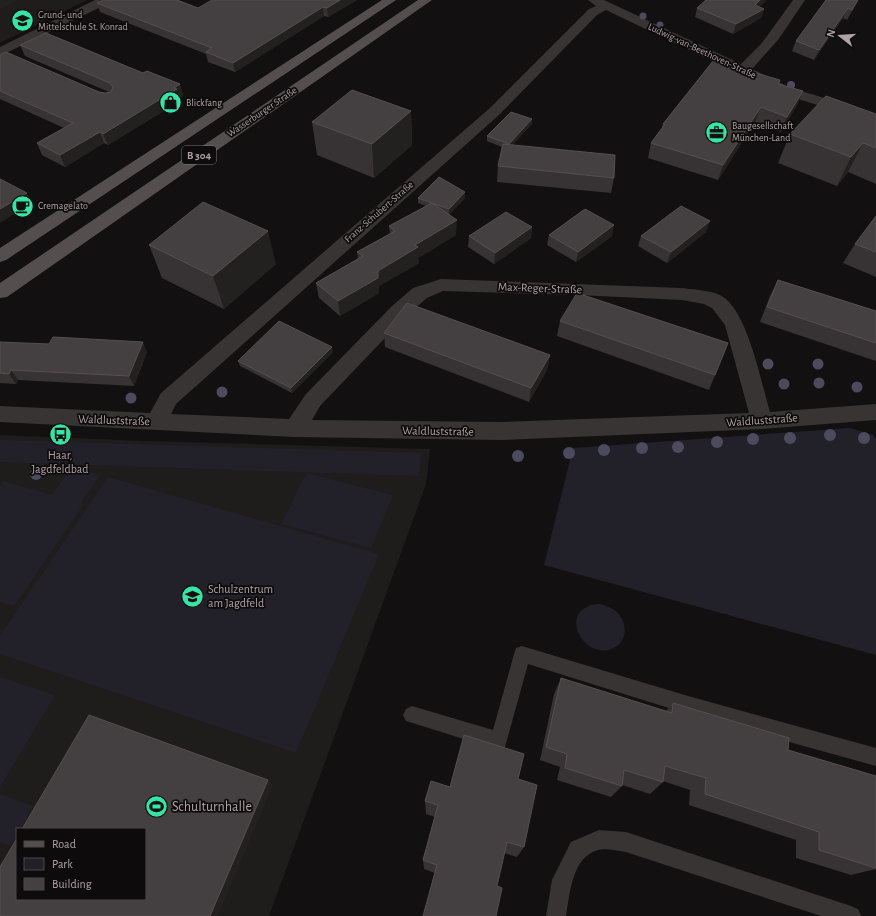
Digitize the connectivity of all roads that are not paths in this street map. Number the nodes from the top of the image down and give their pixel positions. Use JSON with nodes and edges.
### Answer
{"nodes":[{"id":1,"x":105,"y":0,"type":"edge"},
{"id":2,"x":390,"y":0,"type":"edge"},
{"id":3,"x":426,"y":0,"type":"edge"},
{"id":4,"x":799,"y":0,"type":"edge"},
{"id":5,"x":600,"y":3,"type":"edge"},
{"id":6,"x":0,"y":52,"type":"edge"},
{"id":7,"x":17,"y":59,"type":"edge"},
{"id":8,"x":743,"y":70,"type":"junction"},
{"id":9,"x":876,"y":127,"type":"edge"},
{"id":10,"x":0,"y":256,"type":"edge"},
{"id":11,"x":0,"y":292,"type":"edge"},
{"id":12,"x":876,"y":412,"type":"edge"},
{"id":13,"x":0,"y":414,"type":"edge"},
{"id":14,"x":762,"y":421,"type":"junction"},
{"id":15,"x":156,"y":422,"type":"junction"},
{"id":16,"x":296,"y":428,"type":"junction"},
{"id":17,"x":412,"y":715,"type":"dead end"},
{"id":18,"x":876,"y":757,"type":"edge"},
{"id":19,"x":556,"y":916,"type":"edge"},
{"id":20,"x":850,"y":916,"type":"edge"}],
"edges":[{"from":1,"to":6,"type":"street"},
{"from":2,"to":10,"type":"main road","name":"Wasserburger Straße","number":"B 304"},
{"from":3,"to":11,"type":"main road","name":"Wasserburger Straße","number":"B 304"},
{"from":4,"to":8,"type":"street"},
{"from":5,"to":8,"type":"street","name":"Ludwig-van-Beethoven-Straße"},
{"from":5,"to":15,"type":"street","name":"Franz-Schubert-Straße"},
{"from":6,"to":7,"type":"street"},
{"from":8,"to":9,"type":"street","name":"Ludwig-van-Beethoven-Straße"},
{"from":12,"to":14,"type":"street","name":"Waldluststraße"},
{"from":13,"to":15,"type":"street","name":"Waldluststraße"},
{"from":14,"to":16,"type":"street","name":"Waldluststraße"},
{"from":14,"to":16,"type":"street","name":"Max-Reger-Straße"},
{"from":15,"to":16,"type":"street","name":"Waldluststraße"},
{"from":17,"to":18,"type":"lane"},
{"from":19,"to":20,"type":"lane"}]}
